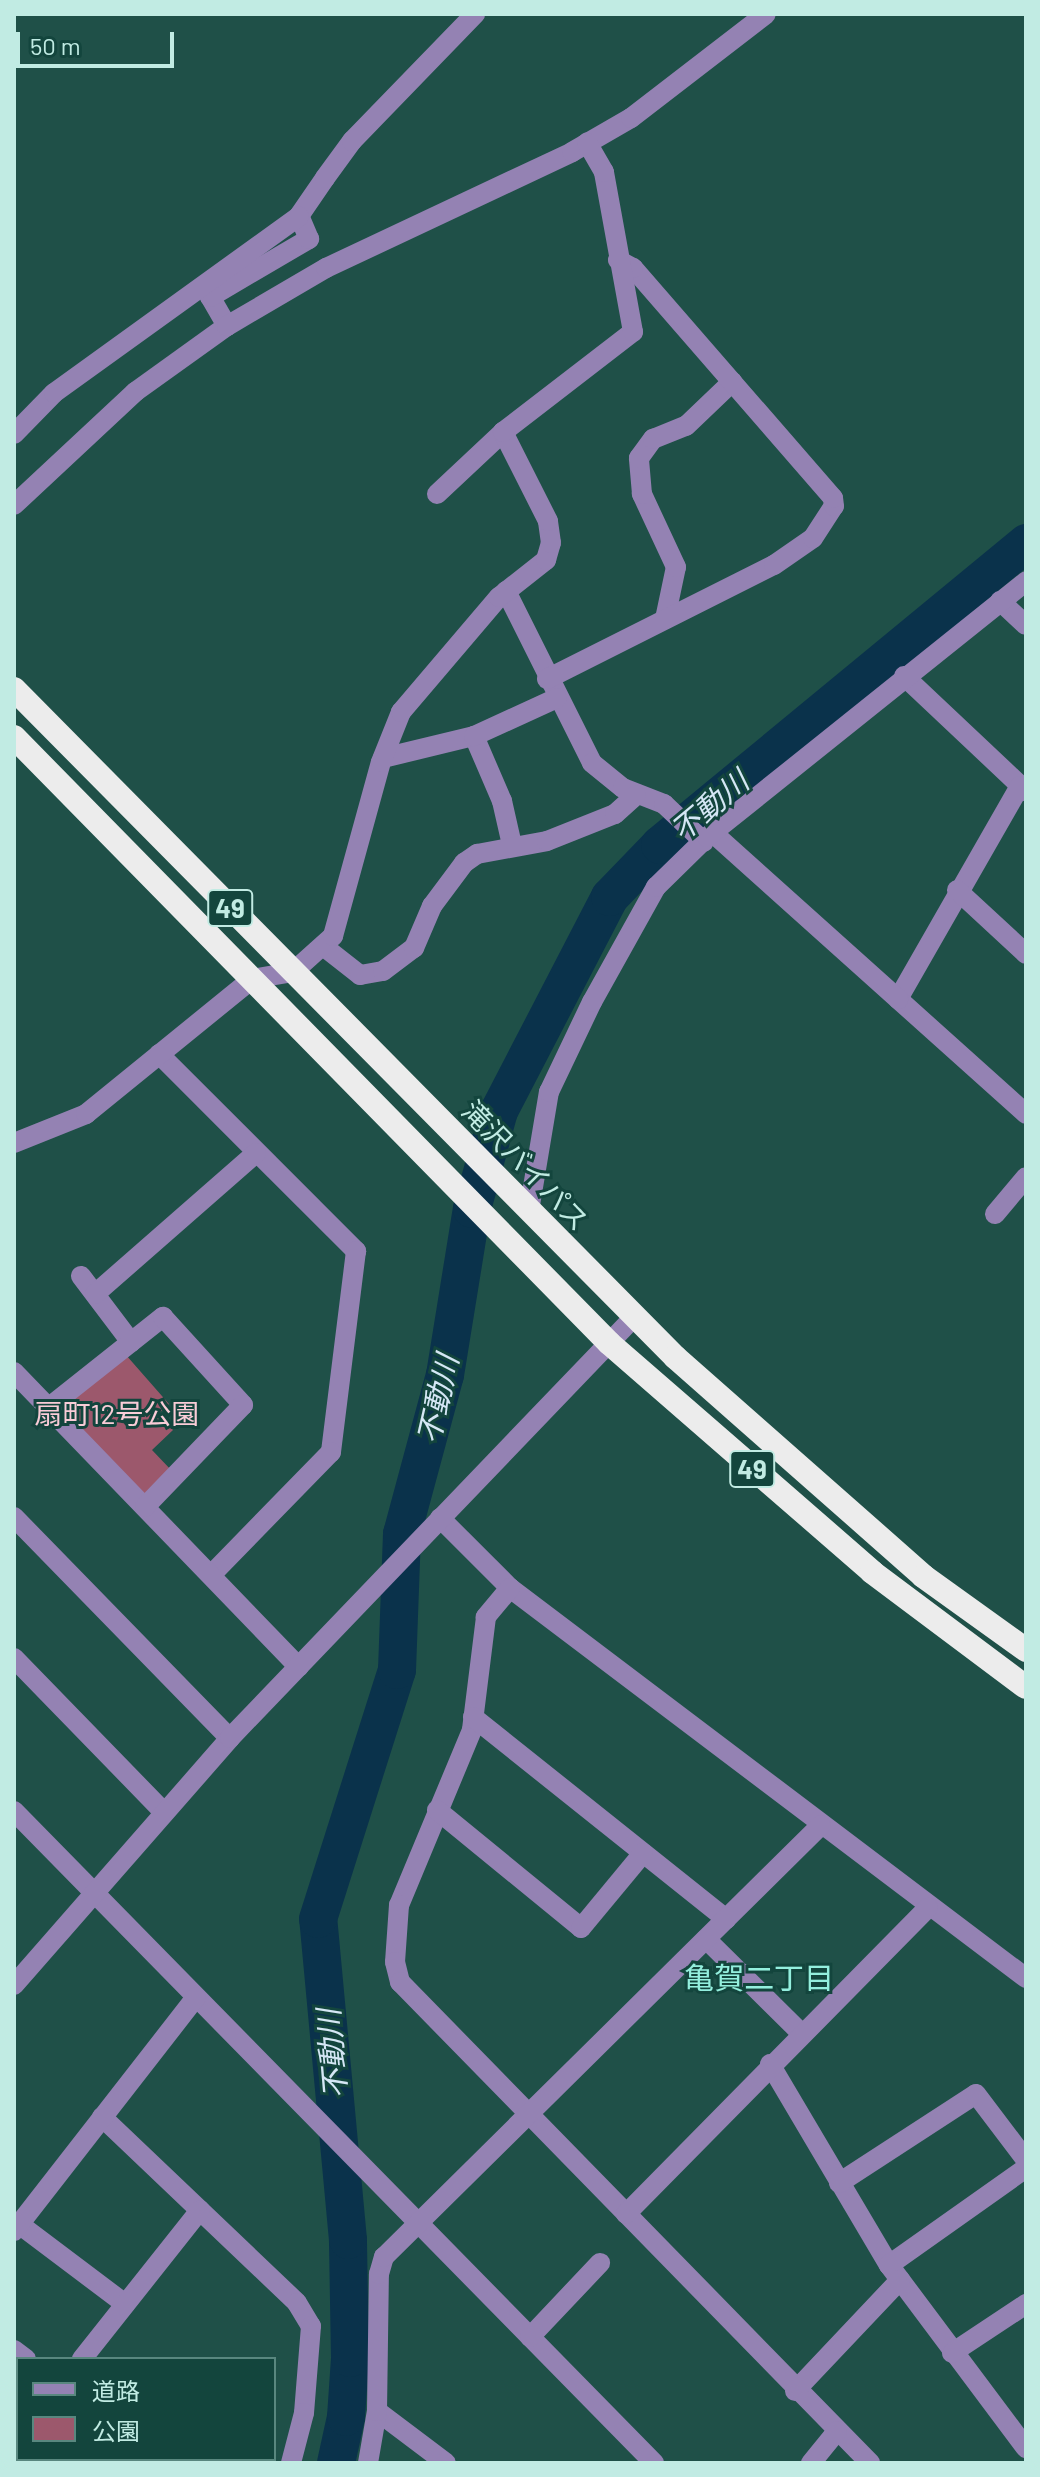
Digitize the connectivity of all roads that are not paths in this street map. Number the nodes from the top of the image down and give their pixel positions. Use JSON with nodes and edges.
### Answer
{"nodes":[{"id":1,"x":766,"y":14,"type":"edge"},
{"id":2,"x":473,"y":15,"type":"edge"},
{"id":3,"x":587,"y":142,"type":"junction"},
{"id":4,"x":299,"y":216,"type":"junction"},
{"id":5,"x":618,"y":260,"type":"junction"},
{"id":6,"x":227,"y":326,"type":"junction"},
{"id":7,"x":732,"y":382,"type":"junction"},
{"id":8,"x":503,"y":432,"type":"junction"},
{"id":9,"x":14,"y":434,"type":"edge"},
{"id":10,"x":437,"y":494,"type":"dead end"},
{"id":11,"x":14,"y":505,"type":"edge"},
{"id":12,"x":1026,"y":581,"type":"edge"},
{"id":13,"x":506,"y":591,"type":"junction"},
{"id":14,"x":1000,"y":601,"type":"junction"},
{"id":15,"x":665,"y":619,"type":"junction"},
{"id":16,"x":1026,"y":625,"type":"edge"},
{"id":17,"x":904,"y":676,"type":"junction"},
{"id":18,"x":547,"y":679,"type":"junction"},
{"id":19,"x":14,"y":689,"type":"edge"},
{"id":20,"x":557,"y":698,"type":"junction"},
{"id":21,"x":474,"y":736,"type":"junction"},
{"id":22,"x":14,"y":737,"type":"edge"},
{"id":23,"x":383,"y":758,"type":"junction"},
{"id":24,"x":1023,"y":788,"type":"edge"},
{"id":25,"x":636,"y":795,"type":"junction"},
{"id":26,"x":704,"y":835,"type":"junction"},
{"id":27,"x":512,"y":845,"type":"junction"},
{"id":28,"x":957,"y":890,"type":"junction"},
{"id":29,"x":323,"y":946,"type":"junction"},
{"id":30,"x":1026,"y":954,"type":"edge"},
{"id":31,"x":293,"y":972,"type":"junction"},
{"id":32,"x":252,"y":979,"type":"junction"},
{"id":33,"x":898,"y":999,"type":"junction"},
{"id":34,"x":159,"y":1054,"type":"junction"},
{"id":35,"x":1026,"y":1114,"type":"edge"},
{"id":36,"x":14,"y":1143,"type":"edge"},
{"id":37,"x":256,"y":1153,"type":"junction"},
{"id":38,"x":1026,"y":1177,"type":"edge"},
{"id":39,"x":521,"y":1204,"type":"junction"},
{"id":40,"x":995,"y":1214,"type":"dead end"},
{"id":41,"x":81,"y":1276,"type":"dead end"},
{"id":42,"x":95,"y":1294,"type":"junction"},
{"id":43,"x":634,"y":1317,"type":"junction"},
{"id":44,"x":131,"y":1342,"type":"junction"},
{"id":45,"x":609,"y":1343,"type":"junction"},
{"id":46,"x":14,"y":1372,"type":"edge"},
{"id":47,"x":48,"y":1408,"type":"junction"},
{"id":48,"x":145,"y":1507,"type":"junction"},
{"id":49,"x":14,"y":1517,"type":"edge"},
{"id":50,"x":435,"y":1524,"type":"junction"},
{"id":51,"x":212,"y":1574,"type":"junction"},
{"id":52,"x":510,"y":1588,"type":"junction"},
{"id":53,"x":1026,"y":1650,"type":"edge"},
{"id":54,"x":14,"y":1658,"type":"edge"},
{"id":55,"x":299,"y":1667,"type":"junction"},
{"id":56,"x":1026,"y":1687,"type":"edge"},
{"id":57,"x":473,"y":1717,"type":"junction"},
{"id":58,"x":230,"y":1738,"type":"junction"},
{"id":59,"x":437,"y":1810,"type":"junction"},
{"id":60,"x":14,"y":1811,"type":"edge"},
{"id":61,"x":163,"y":1811,"type":"junction"},
{"id":62,"x":821,"y":1825,"type":"junction"},
{"id":63,"x":643,"y":1853,"type":"junction"},
{"id":64,"x":92,"y":1890,"type":"junction"},
{"id":65,"x":928,"y":1908,"type":"junction"},
{"id":66,"x":726,"y":1919,"type":"junction"},
{"id":67,"x":706,"y":1939,"type":"junction"},
{"id":68,"x":1026,"y":1978,"type":"edge"},
{"id":69,"x":14,"y":1985,"type":"edge"},
{"id":70,"x":196,"y":1997,"type":"junction"},
{"id":71,"x":800,"y":2032,"type":"junction"},
{"id":72,"x":770,"y":2064,"type":"junction"},
{"id":73,"x":526,"y":2116,"type":"junction"},
{"id":74,"x":102,"y":2117,"type":"junction"},
{"id":75,"x":1026,"y":2160,"type":"edge"},
{"id":76,"x":1026,"y":2168,"type":"edge"},
{"id":77,"x":839,"y":2183,"type":"junction"},
{"id":78,"x":200,"y":2210,"type":"junction"},
{"id":79,"x":626,"y":2214,"type":"junction"},
{"id":80,"x":418,"y":2223,"type":"junction"},
{"id":81,"x":17,"y":2228,"type":"edge"},
{"id":82,"x":600,"y":2263,"type":"dead end"},
{"id":83,"x":894,"y":2273,"type":"junction"},
{"id":84,"x":125,"y":2304,"type":"junction"},
{"id":85,"x":1026,"y":2304,"type":"edge"},
{"id":86,"x":530,"y":2337,"type":"junction"},
{"id":87,"x":952,"y":2353,"type":"junction"},
{"id":88,"x":84,"y":2357,"type":"edge"},
{"id":89,"x":795,"y":2391,"type":"junction"},
{"id":90,"x":377,"y":2411,"type":"junction"},
{"id":91,"x":837,"y":2431,"type":"junction"},
{"id":92,"x":1026,"y":2448,"type":"edge"},
{"id":93,"x":291,"y":2463,"type":"edge"},
{"id":94,"x":368,"y":2463,"type":"edge"},
{"id":95,"x":446,"y":2463,"type":"edge"},
{"id":96,"x":654,"y":2463,"type":"edge"},
{"id":97,"x":811,"y":2463,"type":"edge"},
{"id":98,"x":870,"y":2463,"type":"edge"}],
"edges":[{"from":1,"to":3,"type":"street"},
{"from":2,"to":4,"type":"street"},
{"from":3,"to":5,"type":"street"},
{"from":3,"to":6,"type":"street"},
{"from":4,"to":6,"type":"street"},
{"from":4,"to":9,"type":"street"},
{"from":5,"to":7,"type":"street"},
{"from":5,"to":8,"type":"street"},
{"from":6,"to":11,"type":"street"},
{"from":7,"to":15,"type":"street"},
{"from":7,"to":15,"type":"street"},
{"from":8,"to":10,"type":"street"},
{"from":8,"to":13,"type":"street"},
{"from":12,"to":14,"type":"street"},
{"from":13,"to":18,"type":"street"},
{"from":13,"to":23,"type":"street"},
{"from":14,"to":16,"type":"street"},
{"from":14,"to":17,"type":"street"},
{"from":15,"to":18,"type":"street"},
{"from":17,"to":24,"type":"street"},
{"from":17,"to":26,"type":"street"},
{"from":18,"to":20,"type":"street"},
{"from":19,"to":31,"type":"highway","name":"滝沢バイパス","number":"49"},
{"from":20,"to":21,"type":"street"},
{"from":20,"to":25,"type":"street"},
{"from":21,"to":23,"type":"street"},
{"from":21,"to":27,"type":"street"},
{"from":22,"to":32,"type":"highway","number":"49"},
{"from":23,"to":29,"type":"street"},
{"from":24,"to":28,"type":"street"},
{"from":25,"to":26,"type":"street"},
{"from":25,"to":27,"type":"street"},
{"from":26,"to":33,"type":"street"},
{"from":26,"to":39,"type":"street"},
{"from":27,"to":29,"type":"street"},
{"from":28,"to":30,"type":"street"},
{"from":28,"to":33,"type":"street"},
{"from":29,"to":31,"type":"street"},
{"from":31,"to":32,"type":"street"},
{"from":31,"to":39,"type":"highway","name":"滝沢バイパス","number":"49"},
{"from":32,"to":34,"type":"street"},
{"from":32,"to":45,"type":"highway","number":"49"},
{"from":33,"to":35,"type":"street"},
{"from":34,"to":36,"type":"street"},
{"from":34,"to":37,"type":"street"},
{"from":37,"to":42,"type":"street"},
{"from":37,"to":51,"type":"street"},
{"from":38,"to":40,"type":"street"},
{"from":39,"to":43,"type":"highway","name":"滝沢バイパス","number":"49"},
{"from":41,"to":42,"type":"street"},
{"from":42,"to":44,"type":"street"},
{"from":43,"to":45,"type":"street"},
{"from":43,"to":53,"type":"highway","name":"滝沢バイパス","number":"49"},
{"from":44,"to":47,"type":"street"},
{"from":44,"to":48,"type":"street"},
{"from":45,"to":50,"type":"street"},
{"from":45,"to":56,"type":"highway","number":"49"},
{"from":46,"to":47,"type":"street"},
{"from":47,"to":48,"type":"street"},
{"from":48,"to":51,"type":"street"},
{"from":49,"to":58,"type":"street"},
{"from":50,"to":52,"type":"street"},
{"from":50,"to":55,"type":"street"},
{"from":51,"to":55,"type":"street"},
{"from":52,"to":57,"type":"street"},
{"from":52,"to":62,"type":"street"},
{"from":54,"to":61,"type":"street"},
{"from":55,"to":58,"type":"street"},
{"from":57,"to":59,"type":"street"},
{"from":57,"to":63,"type":"street"},
{"from":58,"to":61,"type":"street"},
{"from":59,"to":63,"type":"street"},
{"from":59,"to":73,"type":"street"},
{"from":60,"to":64,"type":"street"},
{"from":61,"to":64,"type":"street"},
{"from":62,"to":65,"type":"street"},
{"from":62,"to":66,"type":"street"},
{"from":63,"to":66,"type":"street"},
{"from":64,"to":69,"type":"street"},
{"from":64,"to":70,"type":"street"},
{"from":65,"to":68,"type":"street"},
{"from":65,"to":71,"type":"street"},
{"from":66,"to":67,"type":"street"},
{"from":67,"to":71,"type":"street"},
{"from":67,"to":73,"type":"street"},
{"from":70,"to":74,"type":"street"},
{"from":70,"to":80,"type":"street"},
{"from":71,"to":72,"type":"street"},
{"from":72,"to":77,"type":"street"},
{"from":72,"to":79,"type":"street"},
{"from":73,"to":79,"type":"street"},
{"from":73,"to":80,"type":"street"},
{"from":74,"to":78,"type":"street"},
{"from":74,"to":81,"type":"street"},
{"from":75,"to":77,"type":"street"},
{"from":76,"to":83,"type":"street"},
{"from":77,"to":83,"type":"street"},
{"from":78,"to":84,"type":"street"},
{"from":78,"to":93,"type":"street"},
{"from":79,"to":89,"type":"street"},
{"from":80,"to":86,"type":"street"},
{"from":80,"to":90,"type":"street"},
{"from":81,"to":84,"type":"street"},
{"from":82,"to":86,"type":"street"},
{"from":83,"to":87,"type":"street"},
{"from":83,"to":89,"type":"street"},
{"from":84,"to":88,"type":"street"},
{"from":85,"to":87,"type":"street"},
{"from":86,"to":96,"type":"street"},
{"from":87,"to":92,"type":"street"},
{"from":89,"to":91,"type":"street"},
{"from":90,"to":94,"type":"street"},
{"from":90,"to":95,"type":"street"},
{"from":91,"to":97,"type":"street"},
{"from":91,"to":98,"type":"street"}]}
